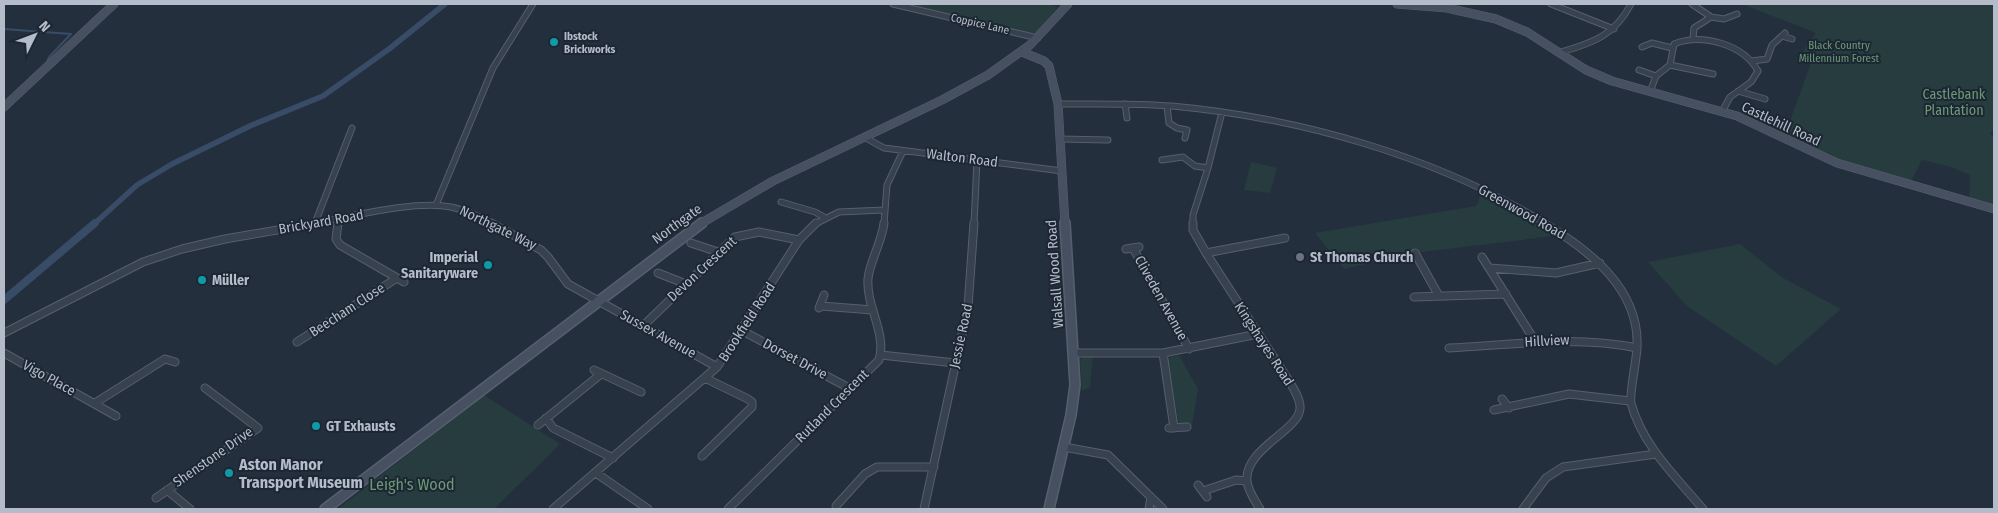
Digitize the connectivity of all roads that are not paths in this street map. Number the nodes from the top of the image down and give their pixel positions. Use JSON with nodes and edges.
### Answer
{"nodes":[{"id":1,"x":114,"y":4,"type":"edge"},
{"id":2,"x":533,"y":4,"type":"edge"},
{"id":3,"x":893,"y":4,"type":"edge"},
{"id":4,"x":1068,"y":4,"type":"edge"},
{"id":5,"x":1397,"y":4,"type":"edge"},
{"id":6,"x":1554,"y":4,"type":"edge"},
{"id":7,"x":1631,"y":4,"type":"edge"},
{"id":8,"x":1692,"y":4,"type":"edge"},
{"id":9,"x":1446,"y":6,"type":"edge"},
{"id":10,"x":1743,"y":16,"type":"dead end"},
{"id":11,"x":1711,"y":17,"type":"junction"},
{"id":12,"x":1614,"y":29,"type":"junction"},
{"id":13,"x":1038,"y":38,"type":"junction"},
{"id":14,"x":1693,"y":39,"type":"junction"},
{"id":15,"x":1792,"y":39,"type":"dead end"},
{"id":16,"x":1653,"y":48,"type":"dead end"},
{"id":17,"x":1672,"y":48,"type":"junction"},
{"id":18,"x":1022,"y":52,"type":"junction"},
{"id":19,"x":1561,"y":52,"type":"junction"},
{"id":20,"x":1752,"y":60,"type":"junction"},
{"id":21,"x":1670,"y":65,"type":"junction"},
{"id":22,"x":1637,"y":69,"type":"dead end"},
{"id":23,"x":1713,"y":74,"type":"dead end"},
{"id":24,"x":1656,"y":76,"type":"junction"},
{"id":25,"x":1738,"y":91,"type":"junction"},
{"id":26,"x":1650,"y":92,"type":"junction"},
{"id":27,"x":1766,"y":99,"type":"dead end"},
{"id":28,"x":1058,"y":104,"type":"junction"},
{"id":29,"x":1125,"y":104,"type":"junction"},
{"id":30,"x":1167,"y":106,"type":"junction"},
{"id":31,"x":4,"y":107,"type":"edge"},
{"id":32,"x":1222,"y":112,"type":"junction"},
{"id":33,"x":1722,"y":112,"type":"junction"},
{"id":34,"x":1127,"y":118,"type":"dead end"},
{"id":35,"x":352,"y":128,"type":"dead end"},
{"id":36,"x":864,"y":137,"type":"junction"},
{"id":37,"x":1185,"y":138,"type":"dead end"},
{"id":38,"x":1060,"y":140,"type":"junction"},
{"id":39,"x":1108,"y":140,"type":"dead end"},
{"id":40,"x":903,"y":151,"type":"junction"},
{"id":41,"x":977,"y":160,"type":"junction"},
{"id":42,"x":1162,"y":160,"type":"dead end"},
{"id":43,"x":1208,"y":168,"type":"junction"},
{"id":44,"x":1062,"y":171,"type":"junction"},
{"id":45,"x":781,"y":202,"type":"dead end"},
{"id":46,"x":436,"y":205,"type":"junction"},
{"id":47,"x":1994,"y":208,"type":"edge"},
{"id":48,"x":884,"y":210,"type":"junction"},
{"id":49,"x":824,"y":218,"type":"junction"},
{"id":50,"x":339,"y":219,"type":"junction"},
{"id":51,"x":314,"y":223,"type":"junction"},
{"id":52,"x":1285,"y":238,"type":"dead end"},
{"id":53,"x":799,"y":240,"type":"junction"},
{"id":54,"x":692,"y":243,"type":"dead end"},
{"id":55,"x":1133,"y":248,"type":"dead end"},
{"id":56,"x":718,"y":252,"type":"junction"},
{"id":57,"x":1206,"y":253,"type":"junction"},
{"id":58,"x":1414,"y":253,"type":"dead end"},
{"id":59,"x":1482,"y":257,"type":"dead end"},
{"id":60,"x":1600,"y":263,"type":"junction"},
{"id":61,"x":1490,"y":268,"type":"junction"},
{"id":62,"x":658,"y":273,"type":"dead end"},
{"id":63,"x":686,"y":284,"type":"junction"},
{"id":64,"x":1506,"y":294,"type":"junction"},
{"id":65,"x":824,"y":295,"type":"dead end"},
{"id":66,"x":1439,"y":296,"type":"junction"},
{"id":67,"x":1414,"y":297,"type":"dead end"},
{"id":68,"x":599,"y":300,"type":"junction"},
{"id":69,"x":873,"y":310,"type":"junction"},
{"id":70,"x":643,"y":326,"type":"junction"},
{"id":71,"x":741,"y":330,"type":"junction"},
{"id":72,"x":4,"y":333,"type":"edge"},
{"id":73,"x":1258,"y":334,"type":"junction"},
{"id":74,"x":1535,"y":341,"type":"junction"},
{"id":75,"x":297,"y":342,"type":"dead end"},
{"id":76,"x":1449,"y":348,"type":"dead end"},
{"id":77,"x":1637,"y":348,"type":"junction"},
{"id":78,"x":1188,"y":349,"type":"junction"},
{"id":79,"x":4,"y":353,"type":"edge"},
{"id":80,"x":1074,"y":353,"type":"junction"},
{"id":81,"x":1163,"y":353,"type":"junction"},
{"id":82,"x":881,"y":356,"type":"junction"},
{"id":83,"x":175,"y":362,"type":"dead end"},
{"id":84,"x":955,"y":363,"type":"junction"},
{"id":85,"x":717,"y":367,"type":"junction"},
{"id":86,"x":705,"y":378,"type":"junction"},
{"id":87,"x":205,"y":388,"type":"dead end"},
{"id":88,"x":849,"y":388,"type":"junction"},
{"id":89,"x":634,"y":391,"type":"dead end"},
{"id":90,"x":1502,"y":399,"type":"dead end"},
{"id":91,"x":1630,"y":401,"type":"junction"},
{"id":92,"x":95,"y":403,"type":"junction"},
{"id":93,"x":1509,"y":408,"type":"junction"},
{"id":94,"x":1494,"y":410,"type":"dead end"},
{"id":95,"x":116,"y":416,"type":"dead end"},
{"id":96,"x":546,"y":418,"type":"junction"},
{"id":97,"x":538,"y":425,"type":"dead end"},
{"id":98,"x":1187,"y":427,"type":"dead end"},
{"id":99,"x":1064,"y":447,"type":"junction"},
{"id":100,"x":1656,"y":454,"type":"junction"},
{"id":101,"x":702,"y":455,"type":"dead end"},
{"id":102,"x":613,"y":458,"type":"junction"},
{"id":103,"x":934,"y":467,"type":"junction"},
{"id":104,"x":596,"y":473,"type":"junction"},
{"id":105,"x":1247,"y":481,"type":"junction"},
{"id":106,"x":167,"y":490,"type":"junction"},
{"id":107,"x":1203,"y":491,"type":"dead end"},
{"id":108,"x":156,"y":498,"type":"dead end"},
{"id":109,"x":1151,"y":498,"type":"junction"},
{"id":110,"x":837,"y":506,"type":"edge"},
{"id":111,"x":190,"y":509,"type":"edge"},
{"id":112,"x":325,"y":509,"type":"edge"},
{"id":113,"x":553,"y":509,"type":"edge"},
{"id":114,"x":648,"y":509,"type":"edge"},
{"id":115,"x":728,"y":509,"type":"edge"},
{"id":116,"x":924,"y":509,"type":"edge"},
{"id":117,"x":1049,"y":509,"type":"edge"},
{"id":118,"x":1149,"y":509,"type":"edge"},
{"id":119,"x":1163,"y":509,"type":"edge"},
{"id":120,"x":1260,"y":509,"type":"edge"},
{"id":121,"x":1523,"y":509,"type":"edge"},
{"id":122,"x":1702,"y":509,"type":"edge"}],
"edges":[{"from":1,"to":31,"type":"street"},
{"from":2,"to":46,"type":"street"},
{"from":3,"to":13,"type":"street","name":"Coppice Lane"},
{"from":4,"to":13,"type":"street","name":"Northgate"},
{"from":5,"to":9,"type":"street","name":"Castlehill Road"},
{"from":6,"to":12,"type":"street"},
{"from":7,"to":12,"type":"street"},
{"from":8,"to":11,"type":"street"},
{"from":9,"to":19,"type":"street","name":"Castlehill Road"},
{"from":10,"to":11,"type":"street"},
{"from":11,"to":14,"type":"street"},
{"from":12,"to":19,"type":"street"},
{"from":13,"to":18,"type":"street","name":"Northgate"},
{"from":14,"to":17,"type":"street"},
{"from":14,"to":20,"type":"street"},
{"from":15,"to":20,"type":"street"},
{"from":16,"to":17,"type":"street"},
{"from":17,"to":21,"type":"street"},
{"from":18,"to":28,"type":"main road","name":"Walsall Wood Road"},
{"from":18,"to":36,"type":"main road","name":"Northgate"},
{"from":19,"to":26,"type":"street","name":"Castlehill Road"},
{"from":20,"to":25,"type":"street"},
{"from":21,"to":23,"type":"street"},
{"from":21,"to":24,"type":"street"},
{"from":22,"to":24,"type":"street"},
{"from":24,"to":26,"type":"street"},
{"from":25,"to":27,"type":"street"},
{"from":25,"to":33,"type":"street"},
{"from":26,"to":33,"type":"street","name":"Castlehill Road"},
{"from":28,"to":29,"type":"street","name":"Greenwood Road"},
{"from":28,"to":38,"type":"street","name":"Walsall Wood Road"},
{"from":29,"to":30,"type":"street","name":"Greenwood Road"},
{"from":29,"to":34,"type":"street"},
{"from":30,"to":32,"type":"street","name":"Greenwood Road"},
{"from":30,"to":37,"type":"street"},
{"from":32,"to":43,"type":"street","name":"Kingshayes Road"},
{"from":32,"to":60,"type":"street","name":"Greenwood Road"},
{"from":33,"to":47,"type":"street","name":"Castlehill Road"},
{"from":35,"to":51,"type":"street"},
{"from":36,"to":40,"type":"street","name":"Walton Road"},
{"from":36,"to":68,"type":"street","name":"Northgate"},
{"from":38,"to":39,"type":"street"},
{"from":38,"to":44,"type":"street","name":"Walsall Wood Road"},
{"from":40,"to":41,"type":"street","name":"Walton Road"},
{"from":40,"to":48,"type":"street"},
{"from":41,"to":44,"type":"street","name":"Walton Road"},
{"from":41,"to":84,"type":"street","name":"Jessie Road"},
{"from":42,"to":43,"type":"street"},
{"from":43,"to":57,"type":"street","name":"Kingshayes Road"},
{"from":44,"to":80,"type":"street","name":"Walsall Wood Road"},
{"from":45,"to":49,"type":"street"},
{"from":46,"to":50,"type":"street","name":"Brickyard Road"},
{"from":46,"to":68,"type":"street","name":"Northgate Way"},
{"from":48,"to":49,"type":"street","name":"Brookfield Road"},
{"from":48,"to":69,"type":"street"},
{"from":49,"to":53,"type":"street","name":"Brookfield Road"},
{"from":50,"to":51,"type":"street","name":"Brickyard Road"},
{"from":50,"to":75,"type":"street","name":"Beecham Close"},
{"from":51,"to":72,"type":"street","name":"Brickyard Road"},
{"from":52,"to":57,"type":"street"},
{"from":53,"to":56,"type":"street","name":"Devon Crescent"},
{"from":53,"to":71,"type":"street","name":"Brookfield Road"},
{"from":54,"to":56,"type":"street"},
{"from":55,"to":78,"type":"street","name":"Cliveden Avenue"},
{"from":56,"to":63,"type":"street","name":"Devon Crescent"},
{"from":57,"to":73,"type":"street","name":"Kingshayes Road"},
{"from":58,"to":66,"type":"street"},
{"from":59,"to":61,"type":"street"},
{"from":60,"to":61,"type":"street"},
{"from":60,"to":77,"type":"street","name":"Greenwood Road"},
{"from":61,"to":64,"type":"street"},
{"from":62,"to":63,"type":"street"},
{"from":63,"to":70,"type":"street","name":"Devon Crescent"},
{"from":64,"to":66,"type":"street"},
{"from":64,"to":74,"type":"street"},
{"from":65,"to":69,"type":"street"},
{"from":66,"to":67,"type":"street"},
{"from":68,"to":70,"type":"street","name":"Sussex Avenue"},
{"from":68,"to":112,"type":"street","name":"Northgate"},
{"from":69,"to":82,"type":"street"},
{"from":70,"to":85,"type":"street","name":"Sussex Avenue"},
{"from":71,"to":85,"type":"street","name":"Brookfield Road"},
{"from":71,"to":88,"type":"street","name":"Dorset Drive"},
{"from":73,"to":78,"type":"street"},
{"from":73,"to":105,"type":"street","name":"Kingshayes Road"},
{"from":74,"to":76,"type":"street","name":"Hillview"},
{"from":74,"to":77,"type":"street","name":"Hillview"},
{"from":77,"to":91,"type":"street","name":"Greenwood Road"},
{"from":78,"to":81,"type":"street"},
{"from":79,"to":92,"type":"street","name":"Vigo Place"},
{"from":80,"to":81,"type":"street"},
{"from":80,"to":99,"type":"street","name":"Walsall Wood Road"},
{"from":81,"to":98,"type":"street"},
{"from":82,"to":84,"type":"street"},
{"from":82,"to":88,"type":"street","name":"Rutland Crescent"},
{"from":83,"to":92,"type":"street"},
{"from":84,"to":103,"type":"street","name":"Jessie Road"},
{"from":85,"to":86,"type":"street","name":"Brookfield Road"},
{"from":86,"to":101,"type":"street"},
{"from":86,"to":102,"type":"street","name":"Brookfield Road"},
{"from":87,"to":106,"type":"street","name":"Shenstone Drive"},
{"from":88,"to":115,"type":"street","name":"Rutland Crescent"},
{"from":89,"to":96,"type":"street"},
{"from":90,"to":93,"type":"street"},
{"from":91,"to":93,"type":"street"},
{"from":91,"to":100,"type":"street"},
{"from":92,"to":95,"type":"street","name":"Vigo Place"},
{"from":93,"to":94,"type":"street"},
{"from":96,"to":97,"type":"street"},
{"from":96,"to":102,"type":"street"},
{"from":99,"to":109,"type":"street"},
{"from":99,"to":117,"type":"street","name":"Walsall Wood Road"},
{"from":100,"to":121,"type":"street"},
{"from":100,"to":122,"type":"street"},
{"from":102,"to":104,"type":"street","name":"Brookfield Road"},
{"from":103,"to":110,"type":"street"},
{"from":103,"to":116,"type":"street","name":"Jessie Road"},
{"from":104,"to":113,"type":"street","name":"Brookfield Road"},
{"from":104,"to":114,"type":"street"},
{"from":105,"to":107,"type":"street"},
{"from":105,"to":120,"type":"street"},
{"from":106,"to":108,"type":"street","name":"Shenstone Drive"},
{"from":106,"to":111,"type":"street","name":"Shenstone Drive"},
{"from":109,"to":118,"type":"street"},
{"from":109,"to":119,"type":"street"}]}
